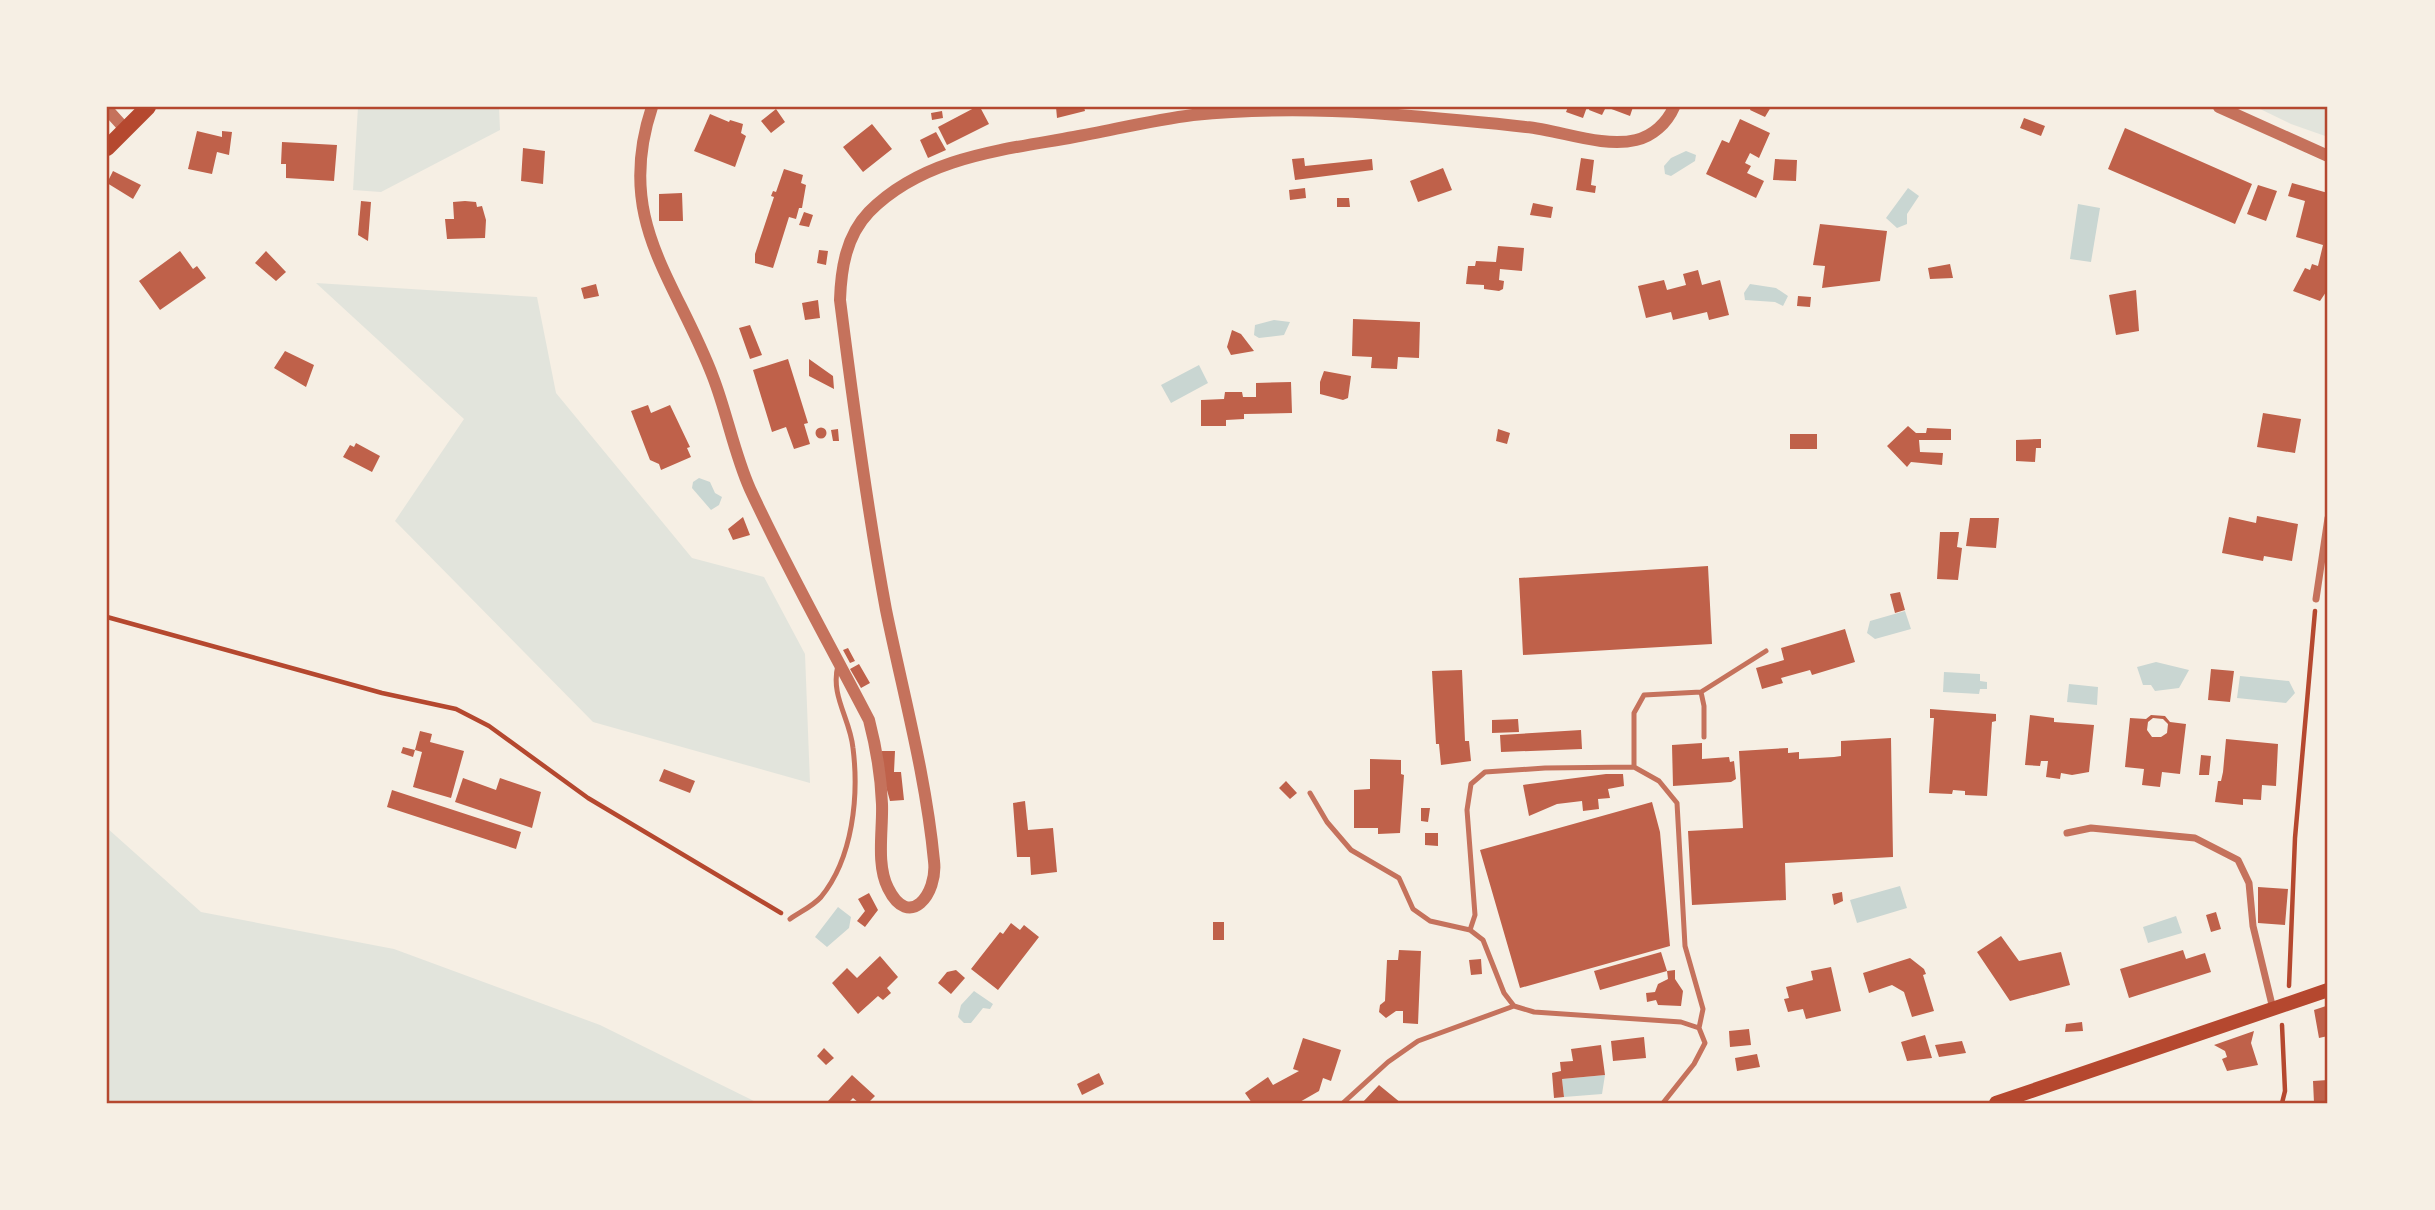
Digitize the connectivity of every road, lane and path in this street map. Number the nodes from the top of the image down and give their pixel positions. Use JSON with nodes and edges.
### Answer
{"nodes":[{"id":1,"x":148,"y":107,"type":"edge"},
{"id":2,"x":652,"y":107,"type":"edge"},
{"id":3,"x":1674,"y":107,"type":"edge"},
{"id":4,"x":2219,"y":107,"type":"edge"},
{"id":5,"x":107,"y":109,"type":"edge"},
{"id":6,"x":126,"y":130,"type":"junction"},
{"id":7,"x":107,"y":148,"type":"edge"},
{"id":8,"x":2328,"y":156,"type":"edge"},
{"id":9,"x":2328,"y":518,"type":"edge"},
{"id":10,"x":2316,"y":599,"type":"joint"},
{"id":11,"x":107,"y":617,"type":"edge"},
{"id":12,"x":1766,"y":651,"type":"dead end"},
{"id":13,"x":839,"y":662,"type":"junction"},
{"id":14,"x":1701,"y":692,"type":"junction"},
{"id":15,"x":1703,"y":737,"type":"dead end"},
{"id":16,"x":1634,"y":767,"type":"junction"},
{"id":17,"x":1310,"y":793,"type":"dead end"},
{"id":18,"x":2067,"y":833,"type":"dead end"},
{"id":19,"x":790,"y":919,"type":"joint"},
{"id":20,"x":1470,"y":930,"type":"junction"},
{"id":21,"x":2328,"y":990,"type":"edge"},
{"id":22,"x":2288,"y":1003,"type":"junction"},
{"id":23,"x":1514,"y":1006,"type":"junction"},
{"id":24,"x":2273,"y":1009,"type":"junction"},
{"id":25,"x":1699,"y":1028,"type":"junction"},
{"id":26,"x":1343,"y":1103,"type":"edge"},
{"id":27,"x":1663,"y":1103,"type":"edge"},
{"id":28,"x":1996,"y":1103,"type":"edge"},
{"id":29,"x":2282,"y":1103,"type":"edge"}],
"edges":[{"from":1,"to":6,"type":"main road"},
{"from":2,"to":13,"type":"street"},
{"from":3,"to":13,"type":"street"},
{"from":4,"to":8,"type":"street"},
{"from":5,"to":6,"type":"street"},
{"from":6,"to":7,"type":"main road"},
{"from":9,"to":10,"type":"street"},
{"from":10,"to":22,"type":"path"},
{"from":11,"to":19,"type":"path"},
{"from":12,"to":14,"type":"lane"},
{"from":13,"to":19,"type":"lane"},
{"from":14,"to":15,"type":"lane"},
{"from":14,"to":16,"type":"lane"},
{"from":16,"to":20,"type":"lane"},
{"from":16,"to":25,"type":"lane"},
{"from":17,"to":20,"type":"lane"},
{"from":18,"to":24,"type":"street"},
{"from":20,"to":23,"type":"lane"},
{"from":21,"to":22,"type":"main road"},
{"from":22,"to":24,"type":"main road"},
{"from":22,"to":29,"type":"path"},
{"from":23,"to":25,"type":"lane"},
{"from":23,"to":26,"type":"lane"},
{"from":24,"to":28,"type":"main road"},
{"from":25,"to":27,"type":"lane"}]}
